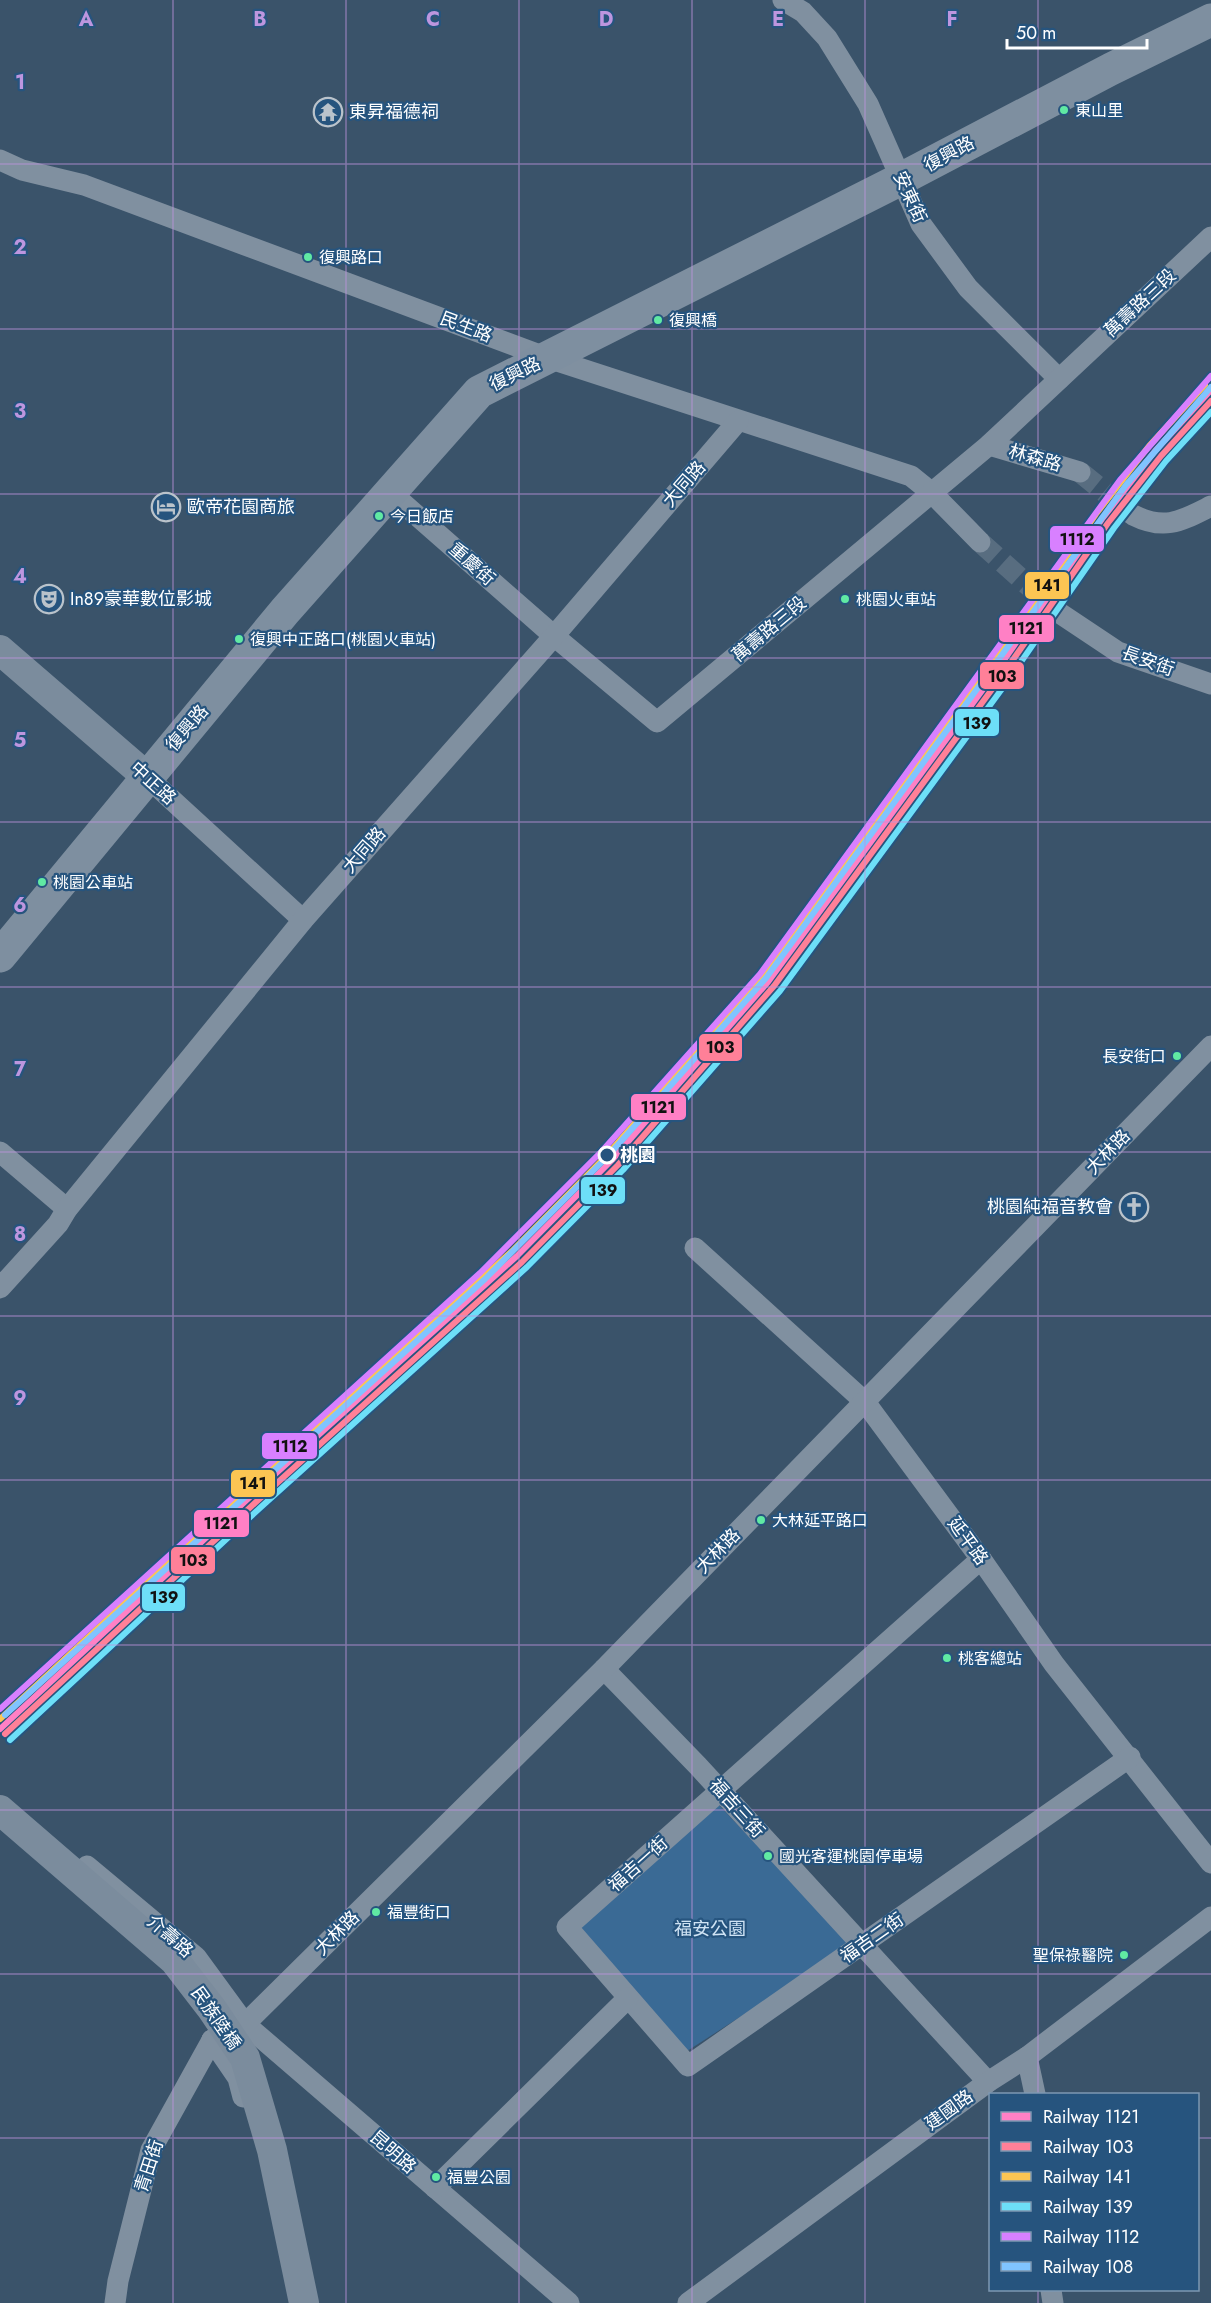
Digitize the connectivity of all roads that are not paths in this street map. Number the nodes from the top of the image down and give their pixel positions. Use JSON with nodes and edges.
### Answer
{"nodes":[{"id":1,"x":783,"y":0,"type":"edge"},
{"id":2,"x":1211,"y":20,"type":"edge"},
{"id":3,"x":0,"y":160,"type":"edge"},
{"id":4,"x":901,"y":179,"type":"junction"},
{"id":5,"x":1211,"y":237,"type":"edge"},
{"id":6,"x":548,"y":358,"type":"junction"},
{"id":7,"x":1059,"y":379,"type":"junction"},
{"id":8,"x":738,"y":421,"type":"junction"},
{"id":9,"x":986,"y":447,"type":"junction"},
{"id":10,"x":1080,"y":472,"type":"tunnel mouth"},
{"id":11,"x":390,"y":492,"type":"junction"},
{"id":12,"x":932,"y":493,"type":"junction"},
{"id":13,"x":1211,"y":506,"type":"edge"},
{"id":14,"x":1132,"y":515,"type":"tunnel mouth"},
{"id":15,"x":980,"y":542,"type":"tunnel mouth"},
{"id":16,"x":1058,"y":612,"type":"tunnel mouth"},
{"id":17,"x":554,"y":636,"type":"junction"},
{"id":18,"x":0,"y":650,"type":"edge"},
{"id":19,"x":1211,"y":684,"type":"edge"},
{"id":20,"x":147,"y":777,"type":"junction"},
{"id":21,"x":303,"y":920,"type":"junction"},
{"id":22,"x":0,"y":956,"type":"edge"},
{"id":23,"x":1211,"y":1046,"type":"edge"},
{"id":24,"x":0,"y":1152,"type":"edge"},
{"id":25,"x":67,"y":1209,"type":"junction"},
{"id":26,"x":695,"y":1248,"type":"dead end"},
{"id":27,"x":0,"y":1288,"type":"edge"},
{"id":28,"x":865,"y":1402,"type":"junction"},
{"id":29,"x":981,"y":1559,"type":"junction"},
{"id":30,"x":604,"y":1670,"type":"junction"},
{"id":31,"x":1130,"y":1757,"type":"junction"},
{"id":32,"x":721,"y":1790,"type":"junction"},
{"id":33,"x":0,"y":1792,"type":"edge"},
{"id":34,"x":0,"y":1810,"type":"edge"},
{"id":35,"x":1211,"y":1863,"type":"edge"},
{"id":36,"x":1211,"y":1917,"type":"edge"},
{"id":37,"x":862,"y":1945,"type":"junction"},
{"id":38,"x":628,"y":1998,"type":"junction"},
{"id":39,"x":244,"y":2024,"type":"junction"},
{"id":40,"x":212,"y":2040,"type":"junction"},
{"id":41,"x":1027,"y":2057,"type":"junction"},
{"id":42,"x":988,"y":2082,"type":"junction"},
{"id":43,"x":1035,"y":2093,"type":"edge"},
{"id":44,"x":435,"y":2188,"type":"junction"},
{"id":45,"x":115,"y":2303,"type":"edge"},
{"id":46,"x":290,"y":2303,"type":"edge"},
{"id":47,"x":304,"y":2303,"type":"edge"},
{"id":48,"x":313,"y":2303,"type":"edge"},
{"id":49,"x":569,"y":2303,"type":"edge"},
{"id":50,"x":688,"y":2303,"type":"edge"}],
"edges":[{"from":1,"to":4,"type":"street","name":"安東街"},
{"from":2,"to":4,"type":"main road","name":"復興路"},
{"from":3,"to":6,"type":"street","name":"民生路"},
{"from":4,"to":6,"type":"main road","name":"復興路"},
{"from":4,"to":7,"type":"street","name":"安東街"},
{"from":5,"to":7,"type":"street","name":"萬壽路三段"},
{"from":6,"to":8,"type":"street","name":"民生路"},
{"from":6,"to":11,"type":"main road","name":"復興路"},
{"from":7,"to":9,"type":"street","name":"萬壽路三段"},
{"from":8,"to":12,"type":"street","name":"民生路"},
{"from":8,"to":17,"type":"street","name":"大同路"},
{"from":9,"to":10,"type":"street","name":"林森路"},
{"from":9,"to":12,"type":"street","name":"萬壽路三段"},
{"from":11,"to":17,"type":"street","name":"重慶街"},
{"from":11,"to":20,"type":"main road","name":"復興路"},
{"from":12,"to":15,"type":"street"},
{"from":12,"to":17,"type":"street","name":"萬壽路三段"},
{"from":13,"to":14,"type":"street"},
{"from":16,"to":19,"type":"street","name":"長安街"},
{"from":17,"to":21,"type":"street","name":"大同路"},
{"from":18,"to":20,"type":"street","name":"中正路"},
{"from":20,"to":21,"type":"street","name":"中正路"},
{"from":20,"to":22,"type":"main road","name":"復興路"},
{"from":21,"to":25,"type":"street","name":"大同路"},
{"from":23,"to":28,"type":"street","name":"大林路"},
{"from":24,"to":25,"type":"street"},
{"from":25,"to":27,"type":"street","name":"大同路"},
{"from":26,"to":28,"type":"street","name":"延平路"},
{"from":28,"to":29,"type":"street","name":"延平路"},
{"from":28,"to":30,"type":"street","name":"大林路"},
{"from":29,"to":31,"type":"street","name":"延平路"},
{"from":29,"to":32,"type":"street","name":"福吉一街"},
{"from":30,"to":32,"type":"street","name":"福吉三街"},
{"from":30,"to":39,"type":"street","name":"大林路"},
{"from":31,"to":35,"type":"street","name":"延平路"},
{"from":31,"to":37,"type":"street","name":"福吉二街"},
{"from":32,"to":37,"type":"street","name":"福吉三街"},
{"from":32,"to":38,"type":"street","name":"福吉一街"},
{"from":33,"to":39,"type":"street","name":"介壽路"},
{"from":34,"to":47,"type":"street","name":"民族陸橋","bridge":true},
{"from":36,"to":41,"type":"street","name":"建國路"},
{"from":37,"to":38,"type":"street","name":"福吉二街"},
{"from":37,"to":42,"type":"street","name":"福吉三街"},
{"from":38,"to":44,"type":"street"},
{"from":39,"to":40,"type":"street","name":"大林路"},
{"from":39,"to":44,"type":"street","name":"昆明路"},
{"from":39,"to":48,"type":"street","name":"介壽路"},
{"from":40,"to":45,"type":"street","name":"青田街"},
{"from":40,"to":46,"type":"street"},
{"from":41,"to":42,"type":"street","name":"建國路"},
{"from":41,"to":43,"type":"street"},
{"from":42,"to":50,"type":"street","name":"建國路"},
{"from":44,"to":49,"type":"street","name":"昆明路"}]}
